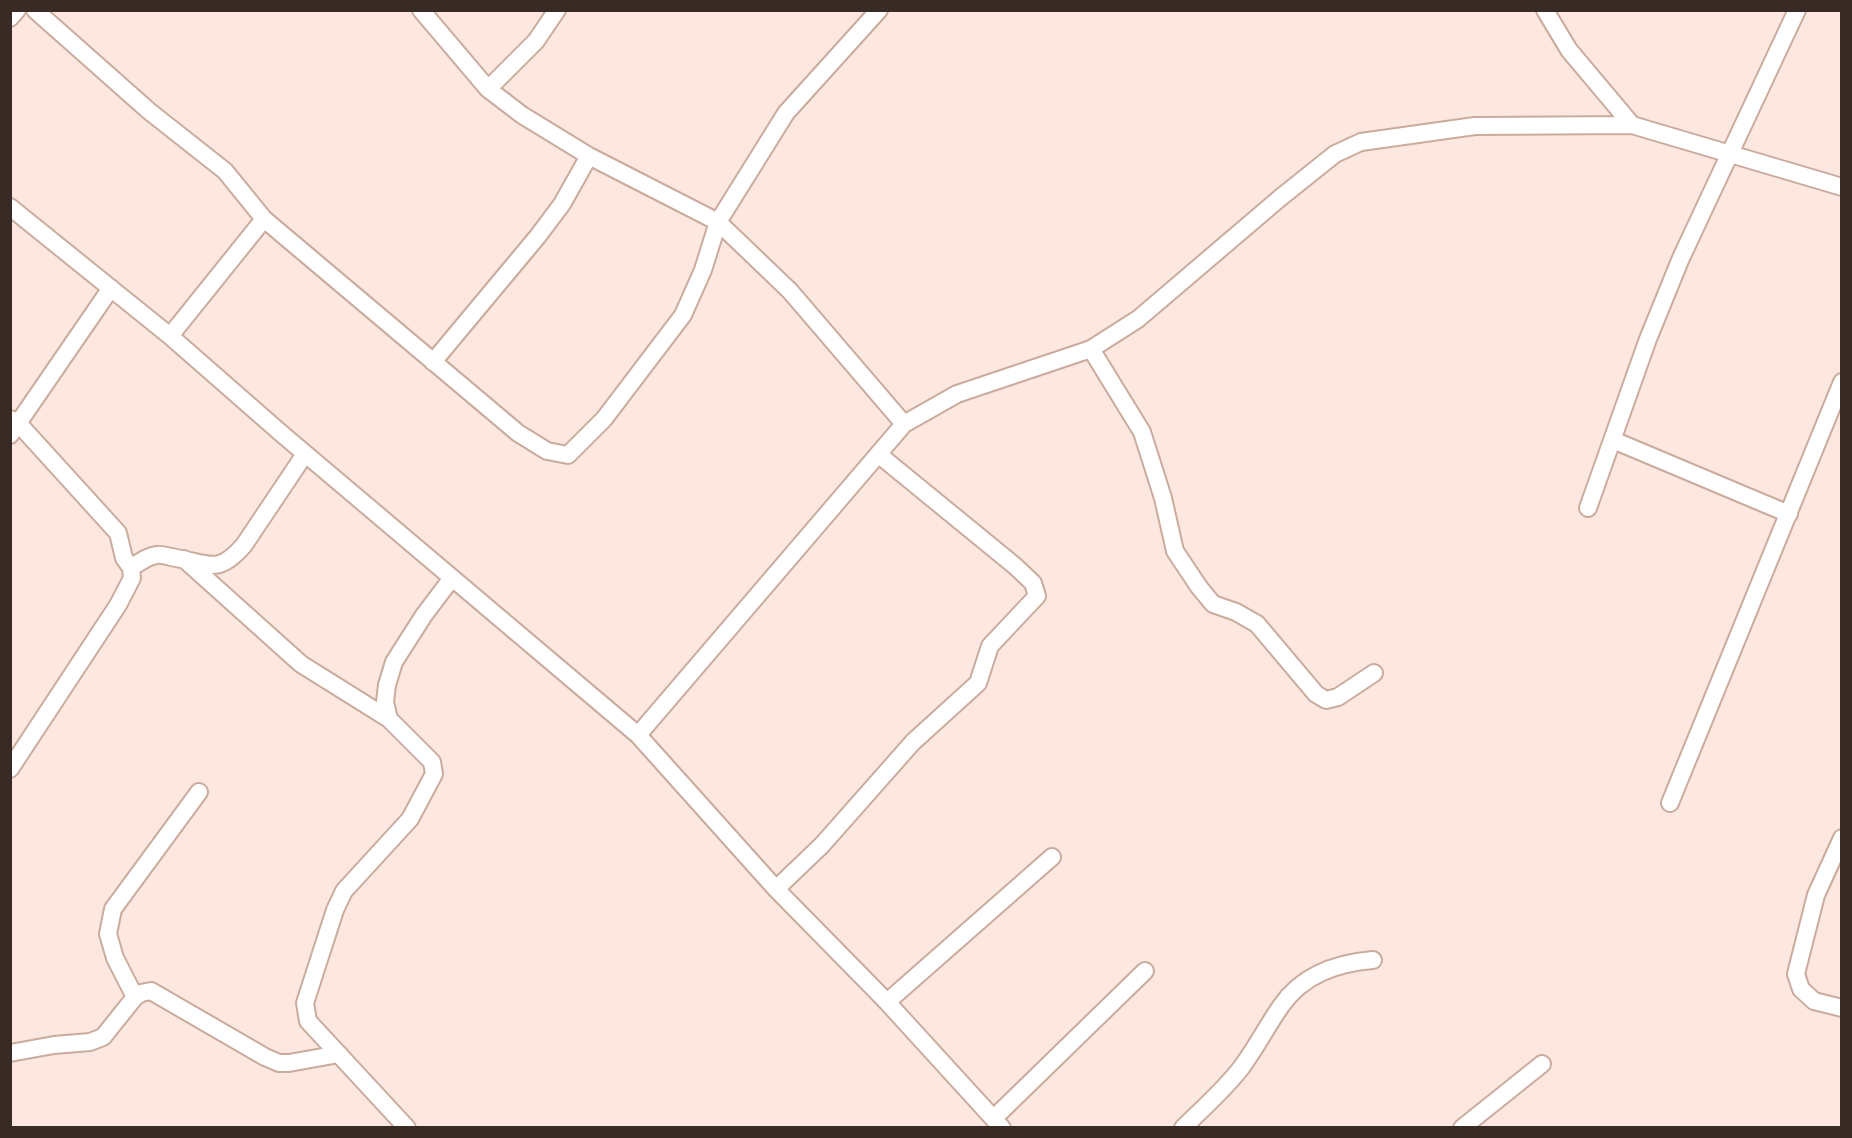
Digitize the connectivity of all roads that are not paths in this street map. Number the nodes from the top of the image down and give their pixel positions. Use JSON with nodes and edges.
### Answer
{"nodes":[{"id":1,"x":17,"y":10,"type":"edge"},
{"id":2,"x":35,"y":10,"type":"edge"},
{"id":3,"x":421,"y":10,"type":"edge"},
{"id":4,"x":556,"y":10,"type":"edge"},
{"id":5,"x":879,"y":10,"type":"edge"},
{"id":6,"x":1545,"y":10,"type":"edge"},
{"id":7,"x":1797,"y":10,"type":"edge"},
{"id":8,"x":10,"y":18,"type":"edge"},
{"id":9,"x":488,"y":89,"type":"junction"},
{"id":10,"x":1632,"y":125,"type":"junction"},
{"id":11,"x":1730,"y":153,"type":"junction"},
{"id":12,"x":590,"y":156,"type":"junction"},
{"id":13,"x":1842,"y":187,"type":"edge"},
{"id":14,"x":10,"y":207,"type":"edge"},
{"id":15,"x":264,"y":219,"type":"junction"},
{"id":16,"x":718,"y":222,"type":"junction"},
{"id":17,"x":111,"y":288,"type":"junction"},
{"id":18,"x":170,"y":336,"type":"junction"},
{"id":19,"x":1092,"y":349,"type":"junction"},
{"id":20,"x":433,"y":362,"type":"junction"},
{"id":21,"x":1842,"y":382,"type":"edge"},
{"id":22,"x":904,"y":424,"type":"junction"},
{"id":23,"x":13,"y":426,"type":"edge"},
{"id":24,"x":1613,"y":440,"type":"junction"},
{"id":25,"x":305,"y":454,"type":"junction"},
{"id":26,"x":878,"y":454,"type":"junction"},
{"id":27,"x":1588,"y":508,"type":"dead end"},
{"id":28,"x":1789,"y":514,"type":"junction"},
{"id":29,"x":184,"y":559,"type":"junction"},
{"id":30,"x":131,"y":568,"type":"junction"},
{"id":31,"x":452,"y":578,"type":"junction"},
{"id":32,"x":1374,"y":673,"type":"dead end"},
{"id":33,"x":388,"y":718,"type":"junction"},
{"id":34,"x":638,"y":735,"type":"junction"},
{"id":35,"x":10,"y":769,"type":"edge"},
{"id":36,"x":199,"y":792,"type":"dead end"},
{"id":37,"x":1670,"y":803,"type":"dead end"},
{"id":38,"x":1842,"y":838,"type":"edge"},
{"id":39,"x":1052,"y":857,"type":"dead end"},
{"id":40,"x":776,"y":889,"type":"junction"},
{"id":41,"x":1373,"y":960,"type":"dead end"},
{"id":42,"x":1145,"y":971,"type":"dead end"},
{"id":43,"x":135,"y":997,"type":"junction"},
{"id":44,"x":887,"y":1002,"type":"junction"},
{"id":45,"x":1842,"y":1008,"type":"edge"},
{"id":46,"x":10,"y":1053,"type":"edge"},
{"id":47,"x":339,"y":1054,"type":"junction"},
{"id":48,"x":1542,"y":1064,"type":"dead end"},
{"id":49,"x":998,"y":1123,"type":"edge"},
{"id":50,"x":407,"y":1128,"type":"edge"},
{"id":51,"x":1183,"y":1128,"type":"edge"},
{"id":52,"x":1462,"y":1128,"type":"edge"}],
"edges":[{"from":1,"to":8,"type":"street"},
{"from":2,"to":15,"type":"street"},
{"from":3,"to":9,"type":"street"},
{"from":4,"to":9,"type":"street"},
{"from":5,"to":16,"type":"street"},
{"from":6,"to":10,"type":"street"},
{"from":7,"to":11,"type":"street"},
{"from":9,"to":12,"type":"street"},
{"from":10,"to":11,"type":"street"},
{"from":10,"to":19,"type":"street"},
{"from":11,"to":13,"type":"street"},
{"from":11,"to":24,"type":"street"},
{"from":12,"to":16,"type":"street"},
{"from":12,"to":20,"type":"street"},
{"from":14,"to":17,"type":"street"},
{"from":15,"to":18,"type":"street"},
{"from":15,"to":20,"type":"street"},
{"from":16,"to":20,"type":"street"},
{"from":16,"to":22,"type":"street"},
{"from":17,"to":18,"type":"street"},
{"from":17,"to":23,"type":"street"},
{"from":18,"to":25,"type":"street"},
{"from":19,"to":22,"type":"street"},
{"from":19,"to":32,"type":"street"},
{"from":21,"to":28,"type":"street"},
{"from":22,"to":26,"type":"street"},
{"from":23,"to":30,"type":"street"},
{"from":24,"to":27,"type":"street"},
{"from":24,"to":28,"type":"street"},
{"from":25,"to":29,"type":"street"},
{"from":25,"to":31,"type":"street"},
{"from":26,"to":34,"type":"street"},
{"from":26,"to":40,"type":"street"},
{"from":28,"to":37,"type":"street"},
{"from":29,"to":30,"type":"street"},
{"from":29,"to":33,"type":"street"},
{"from":30,"to":35,"type":"street"},
{"from":31,"to":33,"type":"street"},
{"from":31,"to":34,"type":"street"},
{"from":33,"to":47,"type":"street"},
{"from":34,"to":40,"type":"street"},
{"from":36,"to":43,"type":"street"},
{"from":38,"to":45,"type":"street"},
{"from":39,"to":44,"type":"street"},
{"from":40,"to":44,"type":"street"},
{"from":41,"to":51,"type":"street"},
{"from":42,"to":49,"type":"street"},
{"from":43,"to":46,"type":"street"},
{"from":43,"to":47,"type":"street"},
{"from":44,"to":49,"type":"street"},
{"from":47,"to":50,"type":"street"},
{"from":48,"to":52,"type":"street"}]}
